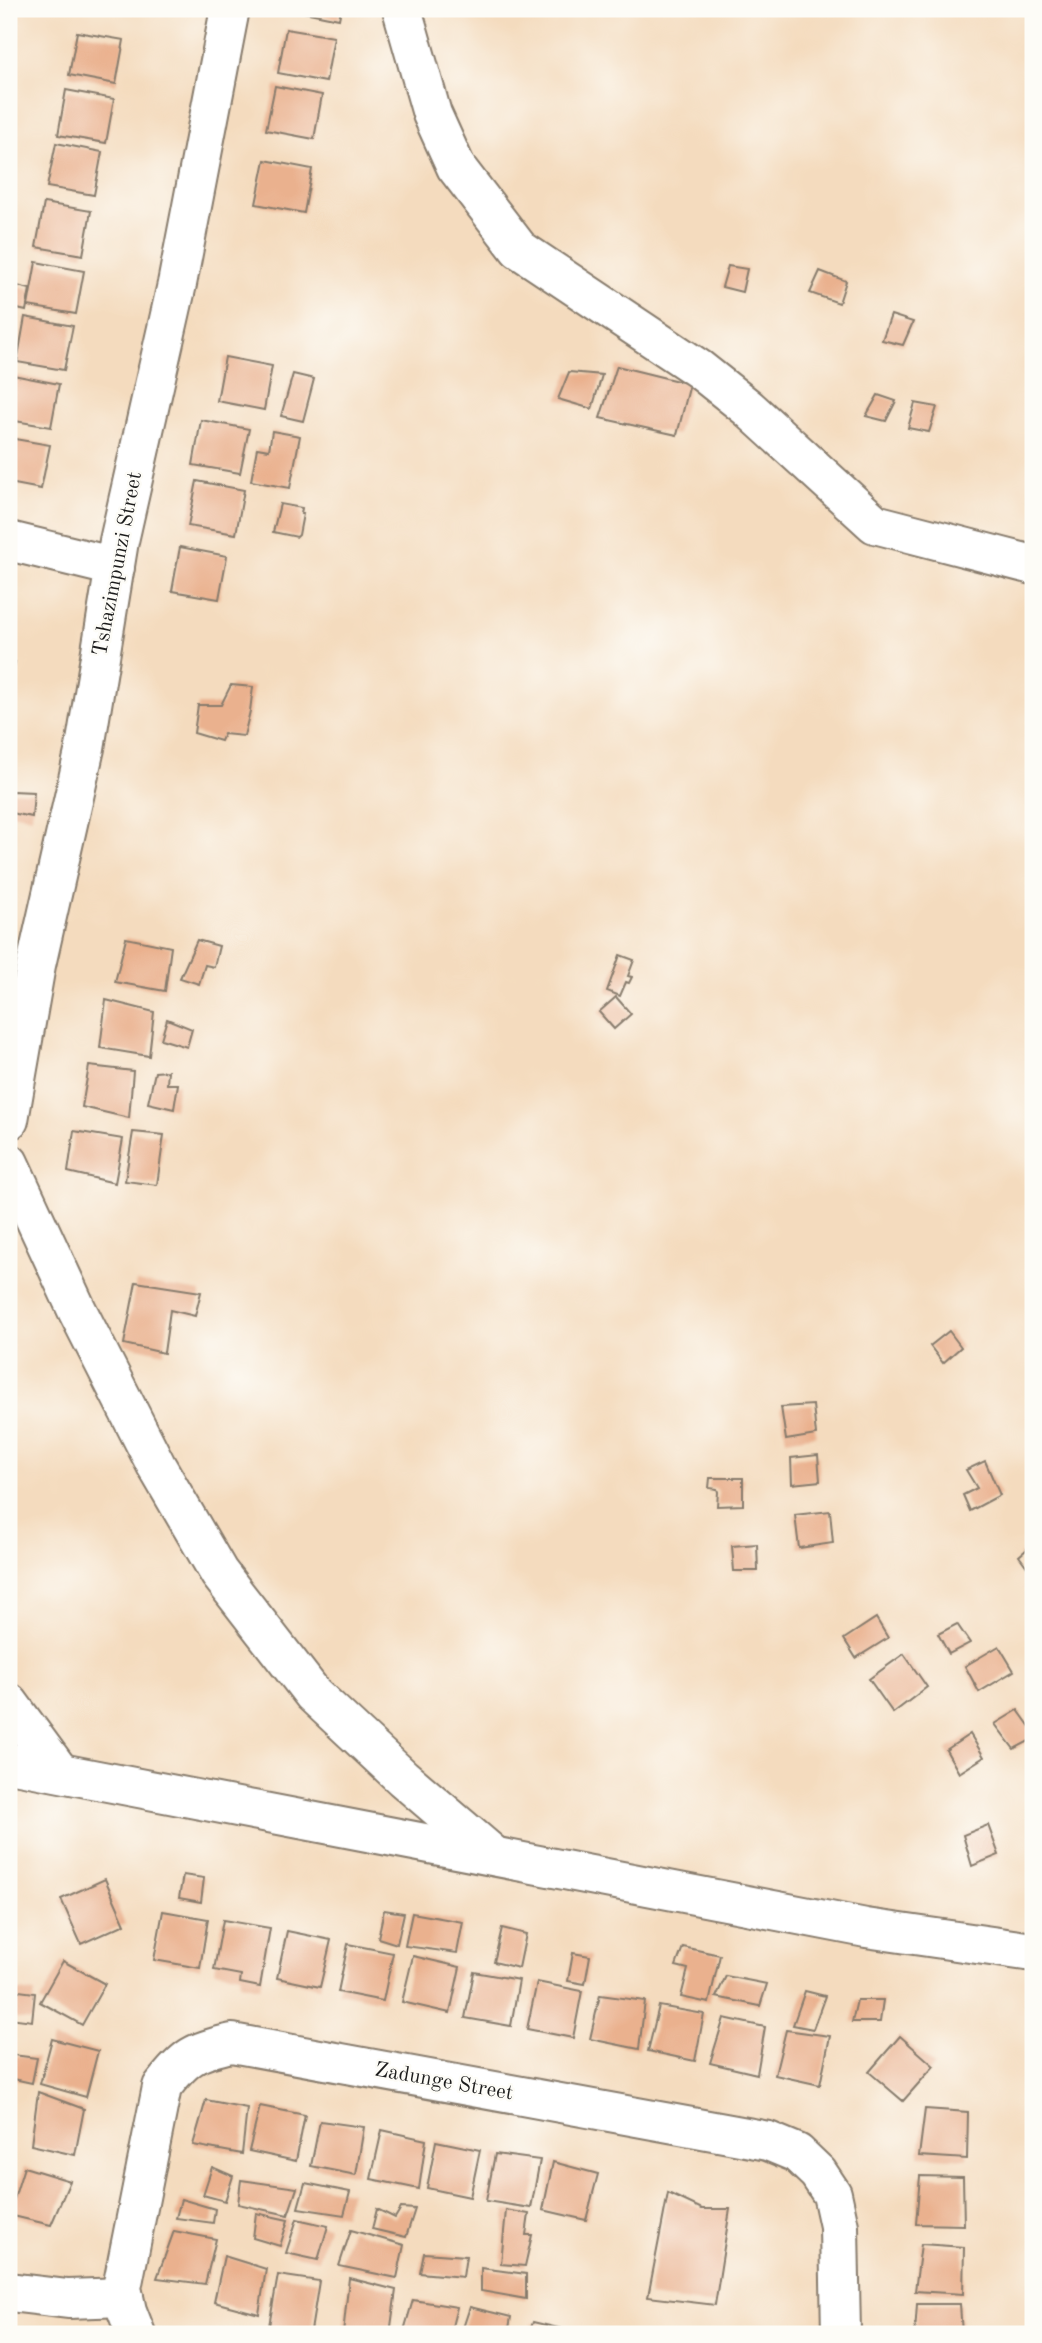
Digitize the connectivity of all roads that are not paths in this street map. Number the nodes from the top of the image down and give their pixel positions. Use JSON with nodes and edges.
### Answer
{"nodes":[{"id":1,"x":230,"y":9,"type":"edge"},
{"id":2,"x":402,"y":9,"type":"edge"},
{"id":3,"x":9,"y":541,"type":"edge"},
{"id":4,"x":1033,"y":565,"type":"edge"},
{"id":5,"x":115,"y":567,"type":"junction"},
{"id":6,"x":9,"y":1121,"type":"edge"},
{"id":7,"x":9,"y":1163,"type":"edge"},
{"id":8,"x":9,"y":1703,"type":"edge"},
{"id":9,"x":9,"y":1763,"type":"edge"},
{"id":10,"x":59,"y":1771,"type":"junction"},
{"id":11,"x":495,"y":1857,"type":"junction"},
{"id":12,"x":1033,"y":1952,"type":"edge"},
{"id":13,"x":9,"y":2292,"type":"edge"},
{"id":14,"x":124,"y":2297,"type":"junction"},
{"id":15,"x":136,"y":2334,"type":"edge"},
{"id":16,"x":841,"y":2334,"type":"edge"}],
"edges":[{"from":1,"to":5,"type":"street","name":"Tshazimpunzi Street"},
{"from":2,"to":4,"type":"street"},
{"from":3,"to":5,"type":"street"},
{"from":5,"to":6,"type":"street","name":"Tshazimpunzi Street"},
{"from":7,"to":11,"type":"street"},
{"from":8,"to":10,"type":"street"},
{"from":9,"to":10,"type":"street"},
{"from":10,"to":11,"type":"street"},
{"from":11,"to":12,"type":"street"},
{"from":13,"to":14,"type":"street"},
{"from":14,"to":15,"type":"street","name":"Zadunge Street"},
{"from":14,"to":16,"type":"street","name":"Zadunge Street"}]}
